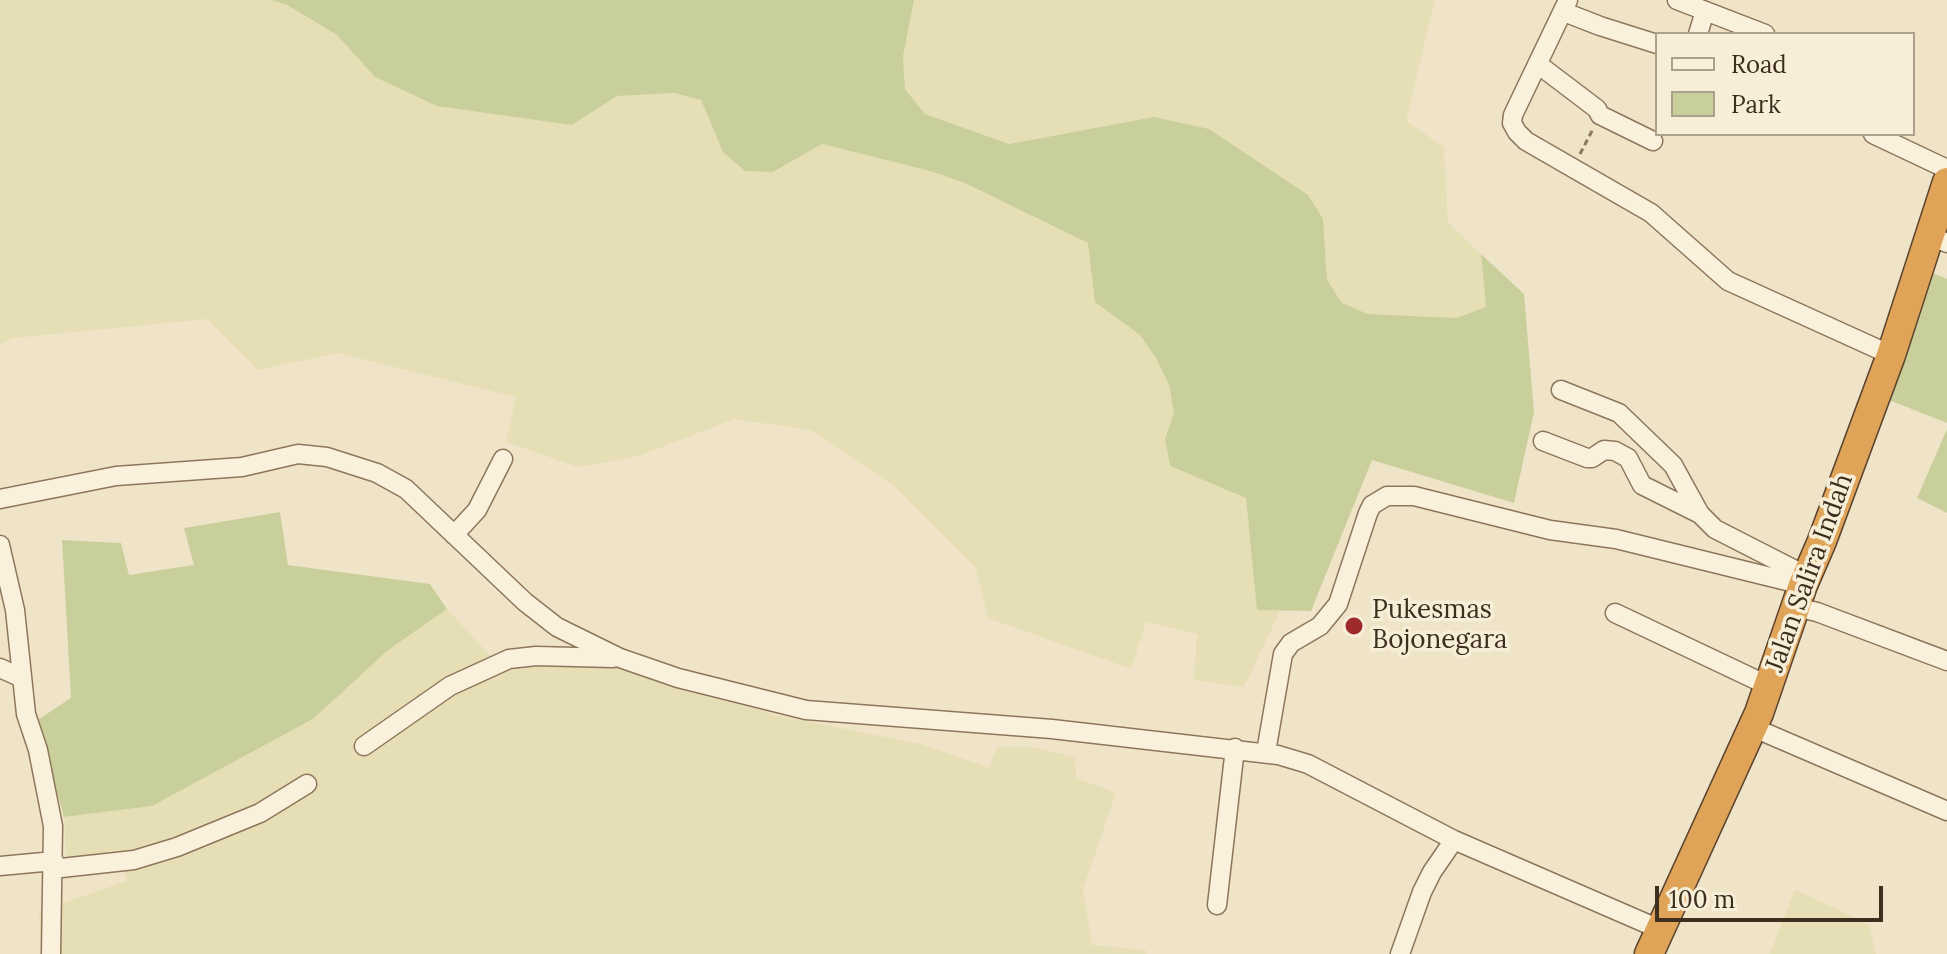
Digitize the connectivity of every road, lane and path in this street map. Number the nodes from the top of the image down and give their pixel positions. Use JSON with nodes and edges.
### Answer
{"nodes":[{"id":1,"x":1677,"y":0,"type":"edge"},
{"id":2,"x":1566,"y":6,"type":"edge"},
{"id":3,"x":1705,"y":11,"type":"junction"},
{"id":4,"x":1699,"y":32,"type":"edge"},
{"id":5,"x":1760,"y":32,"type":"edge"},
{"id":6,"x":1655,"y":43,"type":"edge"},
{"id":7,"x":1539,"y":65,"type":"junction"},
{"id":8,"x":1600,"y":115,"type":"junction"},
{"id":9,"x":1876,"y":136,"type":"edge"},
{"id":10,"x":1653,"y":141,"type":"dead end"},
{"id":11,"x":1573,"y":166,"type":"junction"},
{"id":12,"x":1946,"y":182,"type":"edge"},
{"id":13,"x":1938,"y":239,"type":"edge"},
{"id":14,"x":1891,"y":355,"type":"junction"},
{"id":15,"x":1561,"y":390,"type":"dead end"},
{"id":16,"x":1543,"y":441,"type":"dead end"},
{"id":17,"x":503,"y":459,"type":"dead end"},
{"id":18,"x":0,"y":499,"type":"edge"},
{"id":19,"x":1700,"y":514,"type":"junction"},
{"id":20,"x":454,"y":535,"type":"junction"},
{"id":21,"x":0,"y":545,"type":"edge"},
{"id":22,"x":1802,"y":589,"type":"junction"},
{"id":23,"x":1615,"y":613,"type":"dead end"},
{"id":24,"x":620,"y":658,"type":"junction"},
{"id":25,"x":1947,"y":661,"type":"edge"},
{"id":26,"x":0,"y":668,"type":"edge"},
{"id":27,"x":22,"y":678,"type":"junction"},
{"id":28,"x":1769,"y":686,"type":"junction"},
{"id":29,"x":1752,"y":727,"type":"junction"},
{"id":30,"x":364,"y":746,"type":"dead end"},
{"id":31,"x":1235,"y":748,"type":"junction"},
{"id":32,"x":1266,"y":752,"type":"junction"},
{"id":33,"x":307,"y":784,"type":"dead end"},
{"id":34,"x":1947,"y":811,"type":"edge"},
{"id":35,"x":1454,"y":840,"type":"junction"},
{"id":36,"x":53,"y":865,"type":"junction"},
{"id":37,"x":0,"y":866,"type":"edge"},
{"id":38,"x":1217,"y":905,"type":"dead end"},
{"id":39,"x":1654,"y":941,"type":"edge"},
{"id":40,"x":51,"y":954,"type":"edge"},
{"id":41,"x":1400,"y":954,"type":"edge"}],
"edges":[{"from":1,"to":3,"type":"street"},
{"from":2,"to":6,"type":"street"},
{"from":2,"to":7,"type":"street"},
{"from":3,"to":4,"type":"street"},
{"from":3,"to":5,"type":"street"},
{"from":7,"to":8,"type":"street"},
{"from":7,"to":11,"type":"street"},
{"from":8,"to":10,"type":"street"},
{"from":8,"to":11,"type":"path"},
{"from":9,"to":12,"type":"street"},
{"from":11,"to":14,"type":"street"},
{"from":12,"to":13,"type":"highway","name":"Jalan Salira Indah"},
{"from":13,"to":14,"type":"highway","name":"Jalan Salira Indah"},
{"from":14,"to":22,"type":"highway","name":"Jalan Salira Indah"},
{"from":15,"to":19,"type":"street"},
{"from":16,"to":19,"type":"street"},
{"from":17,"to":20,"type":"street"},
{"from":18,"to":20,"type":"street"},
{"from":19,"to":22,"type":"street"},
{"from":20,"to":24,"type":"street"},
{"from":21,"to":27,"type":"street"},
{"from":22,"to":25,"type":"street"},
{"from":22,"to":28,"type":"highway","name":"Jalan Salira Indah"},
{"from":22,"to":32,"type":"street"},
{"from":23,"to":28,"type":"street"},
{"from":24,"to":30,"type":"street"},
{"from":24,"to":31,"type":"street"},
{"from":26,"to":27,"type":"street"},
{"from":27,"to":36,"type":"street"},
{"from":28,"to":29,"type":"highway","name":"Jalan Salira Indah"},
{"from":29,"to":34,"type":"street"},
{"from":29,"to":39,"type":"highway","name":"Jalan Salira Indah"},
{"from":31,"to":32,"type":"street"},
{"from":31,"to":38,"type":"street"},
{"from":32,"to":35,"type":"street"},
{"from":33,"to":36,"type":"street"},
{"from":35,"to":39,"type":"street"},
{"from":35,"to":41,"type":"street"},
{"from":36,"to":37,"type":"street"},
{"from":36,"to":40,"type":"street"}]}
